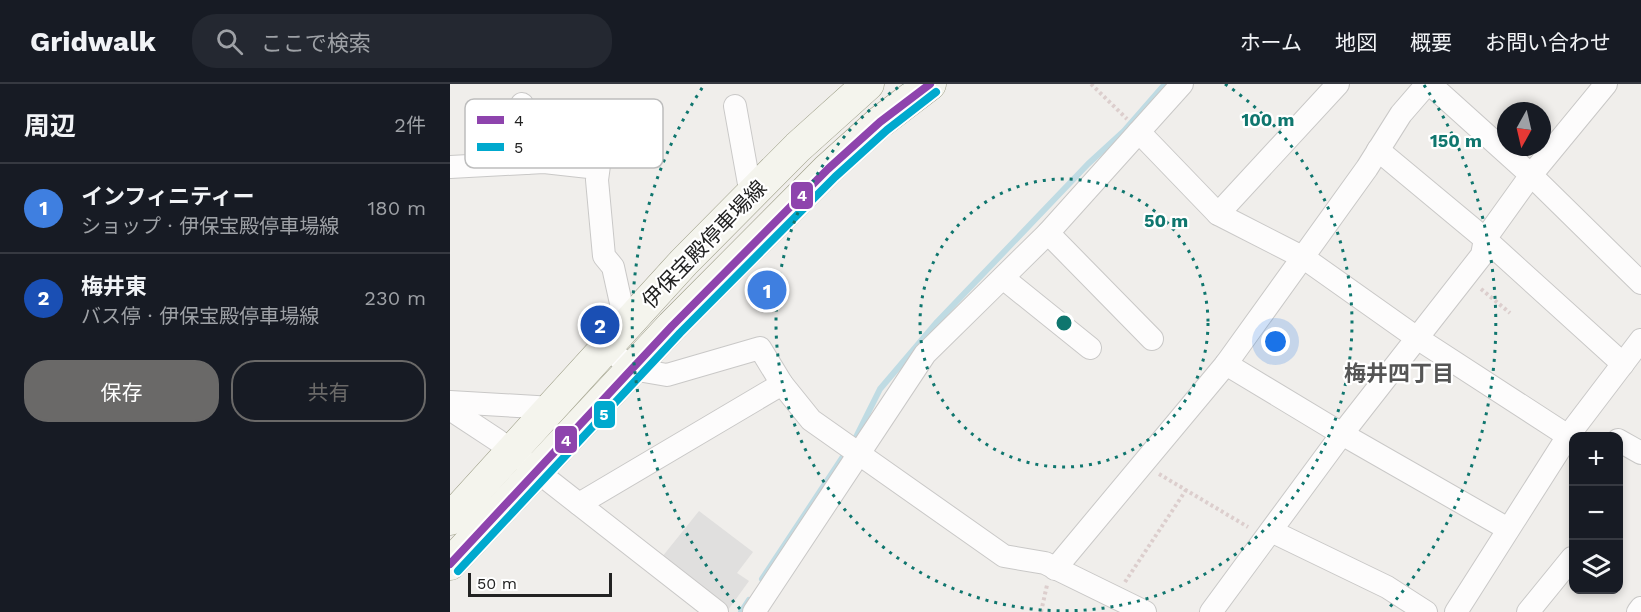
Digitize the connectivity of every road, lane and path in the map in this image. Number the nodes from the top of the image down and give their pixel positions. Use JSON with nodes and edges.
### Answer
{"nodes":[{"id":1,"x":868,"y":84,"type":"edge"},
{"id":2,"x":930,"y":84,"type":"edge"},
{"id":3,"x":1090,"y":84,"type":"edge"},
{"id":4,"x":1182,"y":84,"type":"edge"},
{"id":5,"x":1338,"y":84,"type":"edge"},
{"id":6,"x":1429,"y":84,"type":"edge"},
{"id":7,"x":1606,"y":84,"type":"edge"},
{"id":8,"x":735,"y":106,"type":"dead end"},
{"id":9,"x":1133,"y":125,"type":"junction"},
{"id":10,"x":1378,"y":150,"type":"junction"},
{"id":11,"x":465,"y":167,"type":"edge"},
{"id":12,"x":450,"y":168,"type":"edge"},
{"id":13,"x":598,"y":168,"type":"edge"},
{"id":14,"x":1531,"y":175,"type":"junction"},
{"id":15,"x":751,"y":195,"type":"junction"},
{"id":16,"x":1218,"y":214,"type":"junction"},
{"id":17,"x":1048,"y":233,"type":"junction"},
{"id":18,"x":1485,"y":239,"type":"junction"},
{"id":19,"x":1304,"y":258,"type":"junction"},
{"id":20,"x":1465,"y":276,"type":"junction"},
{"id":21,"x":1003,"y":278,"type":"junction"},
{"id":22,"x":1641,"y":283,"type":"edge"},
{"id":23,"x":1510,"y":313,"type":"dead end"},
{"id":24,"x":617,"y":337,"type":"junction"},
{"id":25,"x":1417,"y":338,"type":"junction"},
{"id":26,"x":1152,"y":339,"type":"dead end"},
{"id":27,"x":1641,"y":340,"type":"edge"},
{"id":28,"x":1090,"y":348,"type":"dead end"},
{"id":29,"x":1226,"y":364,"type":"junction"},
{"id":30,"x":1623,"y":364,"type":"junction"},
{"id":31,"x":632,"y":369,"type":"junction"},
{"id":32,"x":782,"y":384,"type":"junction"},
{"id":33,"x":450,"y":402,"type":"edge"},
{"id":34,"x":553,"y":408,"type":"junction"},
{"id":35,"x":450,"y":409,"type":"edge"},
{"id":36,"x":1575,"y":432,"type":"edge"},
{"id":37,"x":1342,"y":434,"type":"junction"},
{"id":38,"x":1569,"y":436,"type":"edge"},
{"id":39,"x":1569,"y":440,"type":"edge"},
{"id":40,"x":1623,"y":443,"type":"edge"},
{"id":41,"x":849,"y":447,"type":"junction"},
{"id":42,"x":1641,"y":453,"type":"edge"},
{"id":43,"x":524,"y":461,"type":"junction"},
{"id":44,"x":1143,"y":465,"type":"junction"},
{"id":45,"x":1186,"y":490,"type":"junction"},
{"id":46,"x":579,"y":504,"type":"junction"},
{"id":47,"x":450,"y":519,"type":"edge"},
{"id":48,"x":1508,"y":529,"type":"junction"},
{"id":49,"x":1269,"y":534,"type":"junction"},
{"id":50,"x":1569,"y":562,"type":"edge"},
{"id":51,"x":450,"y":564,"type":"edge"},
{"id":52,"x":1056,"y":568,"type":"junction"},
{"id":53,"x":1115,"y":597,"type":"junction"},
{"id":54,"x":1641,"y":608,"type":"edge"},
{"id":55,"x":1462,"y":609,"type":"edge"},
{"id":56,"x":717,"y":612,"type":"edge"},
{"id":57,"x":754,"y":612,"type":"edge"},
{"id":58,"x":1041,"y":612,"type":"edge"},
{"id":59,"x":1145,"y":612,"type":"edge"},
{"id":60,"x":1211,"y":612,"type":"edge"},
{"id":61,"x":1426,"y":612,"type":"edge"},
{"id":62,"x":1528,"y":612,"type":"edge"},
{"id":63,"x":1638,"y":612,"type":"edge"}],
"edges":[{"from":1,"to":15,"type":"main road","name":"伊保宝殿停車場線"},
{"from":2,"to":31,"type":"main road","name":"伊保宝殿停車場線"},
{"from":3,"to":9,"type":"path"},
{"from":4,"to":9,"type":"street"},
{"from":5,"to":16,"type":"street"},
{"from":6,"to":10,"type":"street"},
{"from":6,"to":14,"type":"street"},
{"from":7,"to":14,"type":"street"},
{"from":8,"to":15,"type":"street"},
{"from":9,"to":16,"type":"street"},
{"from":9,"to":17,"type":"street"},
{"from":10,"to":18,"type":"street"},
{"from":10,"to":19,"type":"street"},
{"from":11,"to":12,"type":"street"},
{"from":13,"to":24,"type":"street"},
{"from":14,"to":18,"type":"street"},
{"from":14,"to":22,"type":"street"},
{"from":15,"to":24,"type":"main road","name":"伊保宝殿停車場線"},
{"from":16,"to":19,"type":"street"},
{"from":17,"to":21,"type":"street"},
{"from":17,"to":26,"type":"street"},
{"from":18,"to":20,"type":"street"},
{"from":18,"to":30,"type":"street"},
{"from":19,"to":25,"type":"street"},
{"from":19,"to":29,"type":"street"},
{"from":20,"to":23,"type":"path"},
{"from":20,"to":25,"type":"street"},
{"from":21,"to":28,"type":"street"},
{"from":21,"to":41,"type":"street"},
{"from":24,"to":31,"type":"street"},
{"from":24,"to":34,"type":"main road","name":"伊保宝殿停車場線"},
{"from":25,"to":37,"type":"street"},
{"from":25,"to":38,"type":"street"},
{"from":27,"to":30,"type":"street"},
{"from":29,"to":37,"type":"street"},
{"from":29,"to":44,"type":"street"},
{"from":30,"to":36,"type":"street"},
{"from":31,"to":32,"type":"street"},
{"from":31,"to":43,"type":"main road","name":"伊保宝殿停車場線"},
{"from":32,"to":41,"type":"street"},
{"from":32,"to":46,"type":"street"},
{"from":33,"to":34,"type":"street"},
{"from":34,"to":43,"type":"main road","name":"伊保宝殿停車場線"},
{"from":35,"to":43,"type":"street"},
{"from":37,"to":48,"type":"street"},
{"from":37,"to":49,"type":"street"},
{"from":39,"to":48,"type":"street"},
{"from":40,"to":42,"type":"street"},
{"from":41,"to":52,"type":"street"},
{"from":41,"to":57,"type":"street"},
{"from":43,"to":46,"type":"street"},
{"from":43,"to":47,"type":"main road","name":"伊保宝殿停車場線"},
{"from":43,"to":51,"type":"main road","name":"伊保宝殿停車場線"},
{"from":44,"to":45,"type":"path"},
{"from":44,"to":52,"type":"street"},
{"from":45,"to":49,"type":"path"},
{"from":45,"to":53,"type":"path"},
{"from":46,"to":56,"type":"street"},
{"from":48,"to":55,"type":"street"},
{"from":49,"to":60,"type":"street"},
{"from":49,"to":61,"type":"street"},
{"from":50,"to":62,"type":"street"},
{"from":52,"to":53,"type":"street"},
{"from":52,"to":58,"type":"path"},
{"from":53,"to":59,"type":"street"},
{"from":54,"to":63,"type":"street"}]}
